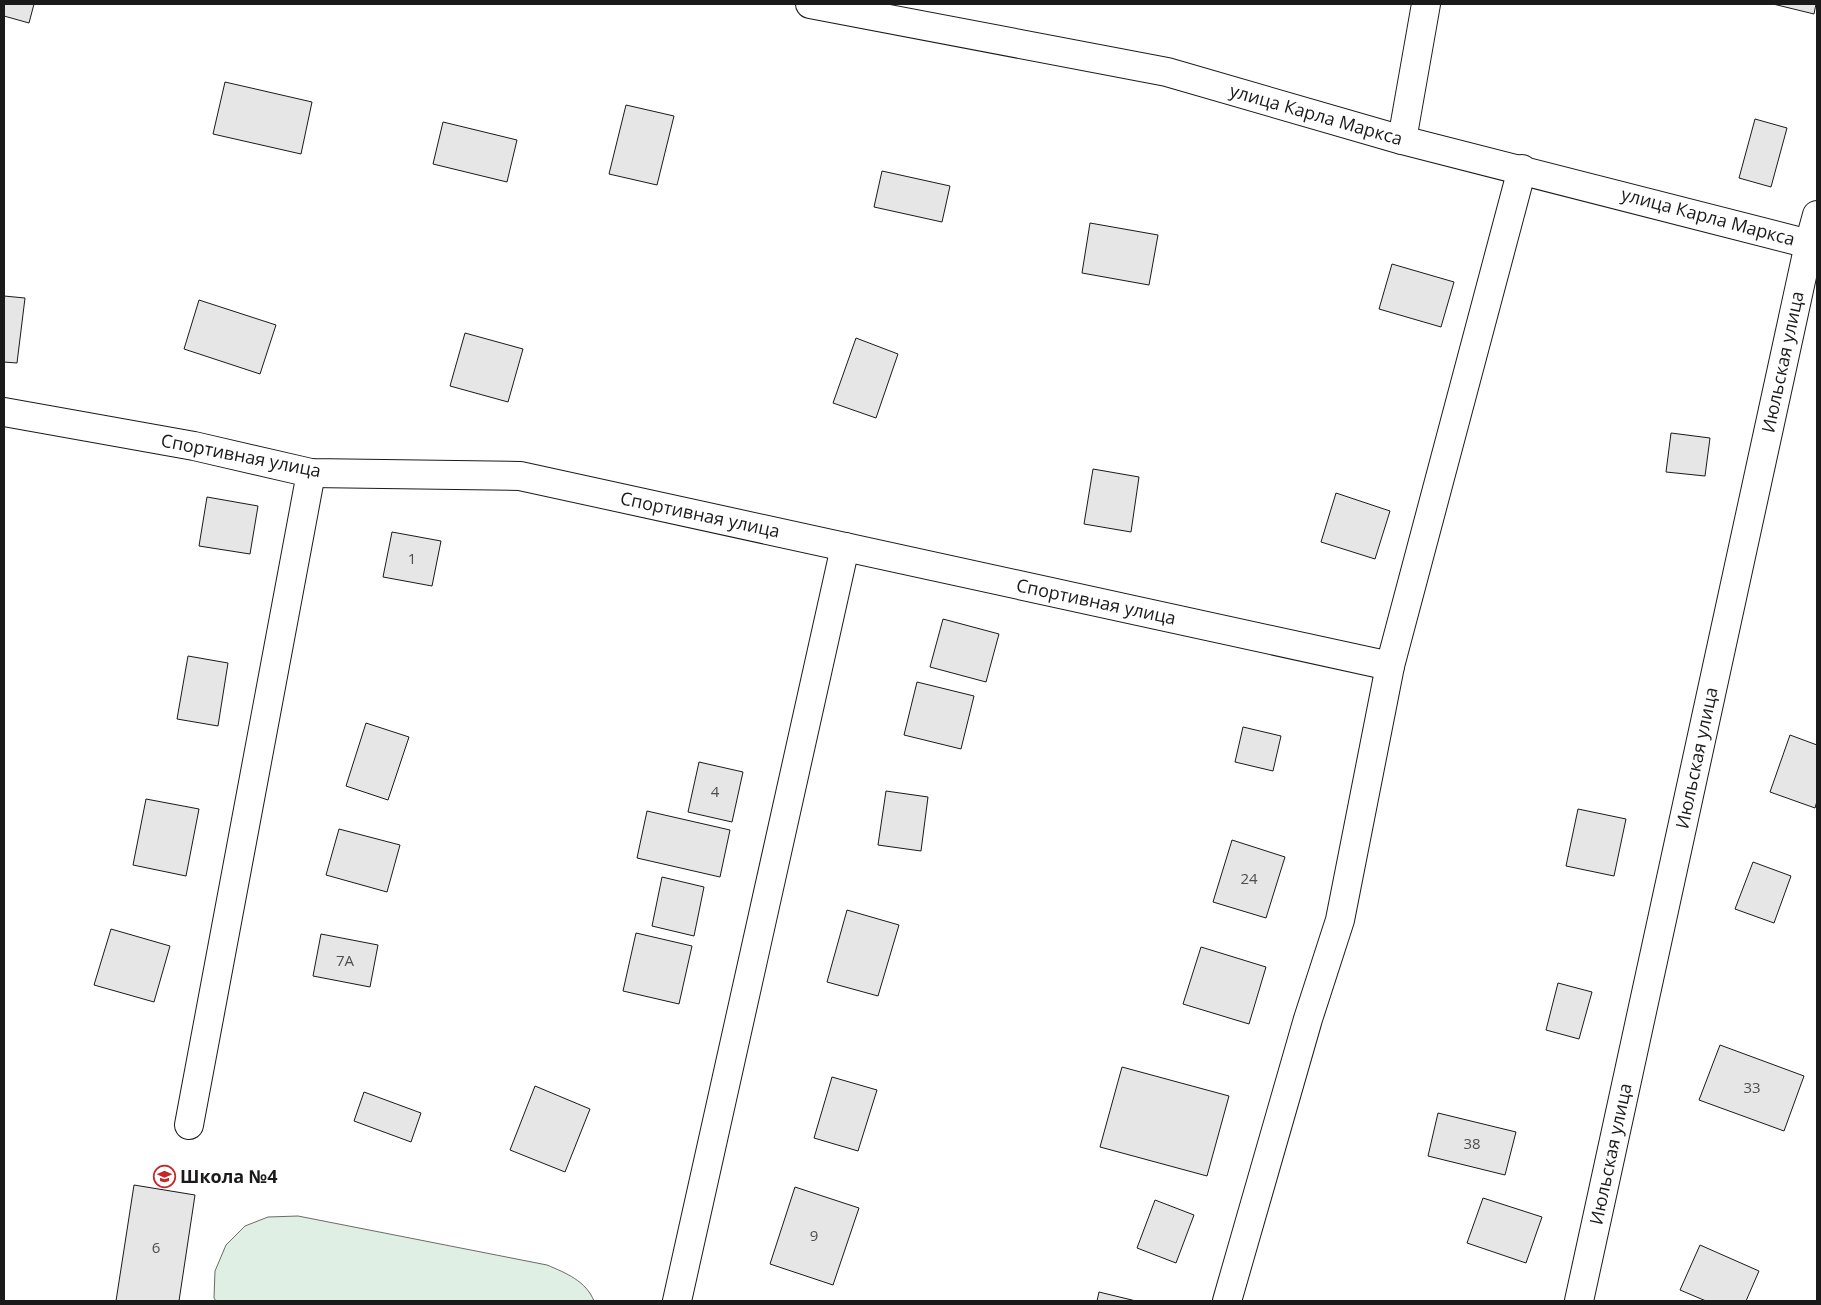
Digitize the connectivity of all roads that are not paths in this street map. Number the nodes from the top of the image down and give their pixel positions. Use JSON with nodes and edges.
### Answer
{"nodes":[{"id":1,"x":810,"y":4,"type":"edge"},
{"id":2,"x":1426,"y":4,"type":"edge"},
{"id":3,"x":1402,"y":140,"type":"junction"},
{"id":4,"x":1522,"y":169,"type":"junction"},
{"id":5,"x":1817,"y":215,"type":"edge"},
{"id":6,"x":1813,"y":245,"type":"edge"},
{"id":7,"x":4,"y":412,"type":"edge"},
{"id":8,"x":311,"y":473,"type":"junction"},
{"id":9,"x":846,"y":547,"type":"junction"},
{"id":10,"x":1390,"y":666,"type":"junction"},
{"id":11,"x":189,"y":1125,"type":"dead end"},
{"id":12,"x":676,"y":1301,"type":"edge"},
{"id":13,"x":1227,"y":1301,"type":"edge"},
{"id":14,"x":1579,"y":1301,"type":"edge"}],
"edges":[{"from":1,"to":3,"type":"street","name":"улица Карла Маркса"},
{"from":2,"to":3,"type":"street"},
{"from":3,"to":4,"type":"street","name":"улица Карла Маркса"},
{"from":4,"to":6,"type":"street","name":"улица Карла Маркса"},
{"from":4,"to":10,"type":"street"},
{"from":5,"to":6,"type":"street","name":"Июльская улица"},
{"from":6,"to":14,"type":"street","name":"Июльская улица"},
{"from":7,"to":8,"type":"street","name":"Спортивная улица"},
{"from":8,"to":9,"type":"street","name":"Спортивная улица"},
{"from":8,"to":11,"type":"street"},
{"from":9,"to":10,"type":"street","name":"Спортивная улица"},
{"from":9,"to":12,"type":"street"},
{"from":10,"to":13,"type":"street"}]}
